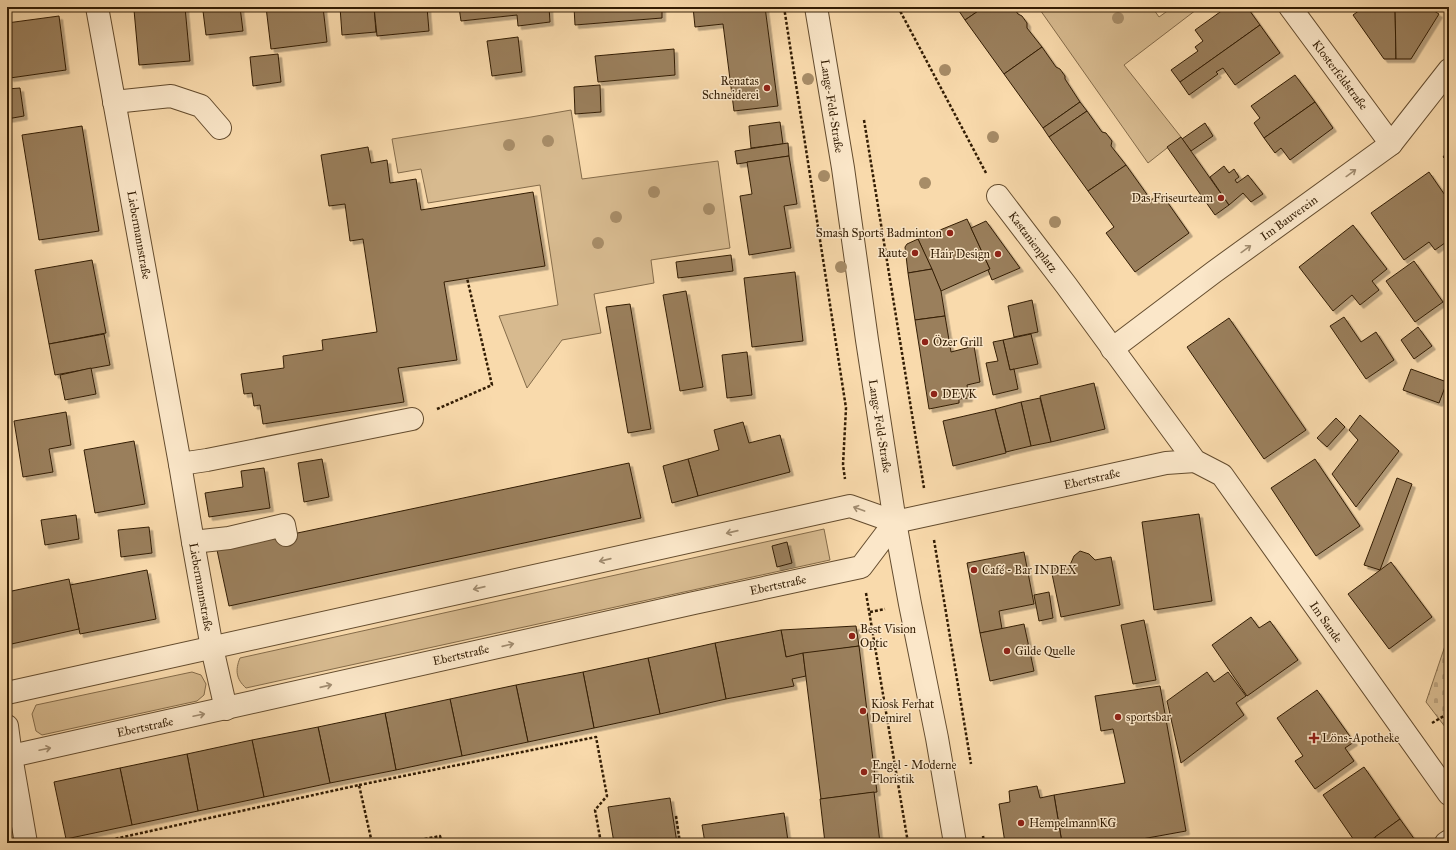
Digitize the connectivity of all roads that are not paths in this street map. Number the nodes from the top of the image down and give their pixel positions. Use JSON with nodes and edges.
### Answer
{"nodes":[{"id":1,"x":97,"y":7,"type":"edge"},
{"id":2,"x":816,"y":7,"type":"edge"},
{"id":3,"x":1290,"y":7,"type":"edge"},
{"id":4,"x":1449,"y":70,"type":"edge"},
{"id":5,"x":114,"y":102,"type":"junction"},
{"id":6,"x":220,"y":128,"type":"dead end"},
{"id":7,"x":1391,"y":144,"type":"junction"},
{"id":8,"x":998,"y":196,"type":"road end"},
{"id":9,"x":1112,"y":349,"type":"junction"},
{"id":10,"x":412,"y":419,"type":"road end"},
{"id":11,"x":1194,"y":461,"type":"junction"},
{"id":12,"x":180,"y":464,"type":"junction"},
{"id":13,"x":896,"y":522,"type":"junction"},
{"id":14,"x":286,"y":536,"type":"dead end"},
{"id":15,"x":193,"y":542,"type":"junction"},
{"id":16,"x":212,"y":648,"type":"junction"},
{"id":17,"x":7,"y":693,"type":"edge"},
{"id":18,"x":226,"y":709,"type":"junction"},
{"id":19,"x":7,"y":726,"type":"edge"},
{"id":20,"x":9,"y":757,"type":"edge"},
{"id":21,"x":1449,"y":794,"type":"edge"},
{"id":22,"x":1449,"y":841,"type":"edge"},
{"id":23,"x":26,"y":843,"type":"edge"},
{"id":24,"x":954,"y":843,"type":"edge"},
{"id":25,"x":1446,"y":843,"type":"edge"}],
"edges":[{"from":1,"to":5,"type":"street","name":"Liebermannstraße"},
{"from":2,"to":13,"type":"street","name":"Lange-Feld-Straße"},
{"from":3,"to":7,"type":"street","name":"Klosterfeldstraße"},
{"from":4,"to":7,"type":"street","name":"Im Bauverein"},
{"from":5,"to":6,"type":"street"},
{"from":5,"to":12,"type":"street","name":"Liebermannstraße"},
{"from":9,"to":7,"type":"street","name":"Im Bauverein","one_way":true},
{"from":8,"to":9,"type":"street","name":"Kastanienplatz"},
{"from":9,"to":11,"type":"street","name":"Kastanienplatz"},
{"from":10,"to":12,"type":"street"},
{"from":11,"to":13,"type":"street","name":"Ebertstraße"},
{"from":11,"to":21,"type":"street","name":"Im Sande"},
{"from":12,"to":15,"type":"street","name":"Liebermannstraße"},
{"from":13,"to":16,"type":"street","name":"Ebertstraße","one_way":true},
{"from":18,"to":13,"type":"street","name":"Ebertstraße","one_way":true},
{"from":13,"to":24,"type":"street","name":"Lange-Feld-Straße"},
{"from":14,"to":15,"type":"street"},
{"from":15,"to":16,"type":"street","name":"Liebermannstraße"},
{"from":16,"to":17,"type":"street"},
{"from":16,"to":18,"type":"street","name":"Liebermannstraße"},
{"from":20,"to":18,"type":"street","name":"Ebertstraße","one_way":true},
{"from":19,"to":20,"type":"street"},
{"from":20,"to":23,"type":"street"},
{"from":22,"to":25,"type":"street"}]}
